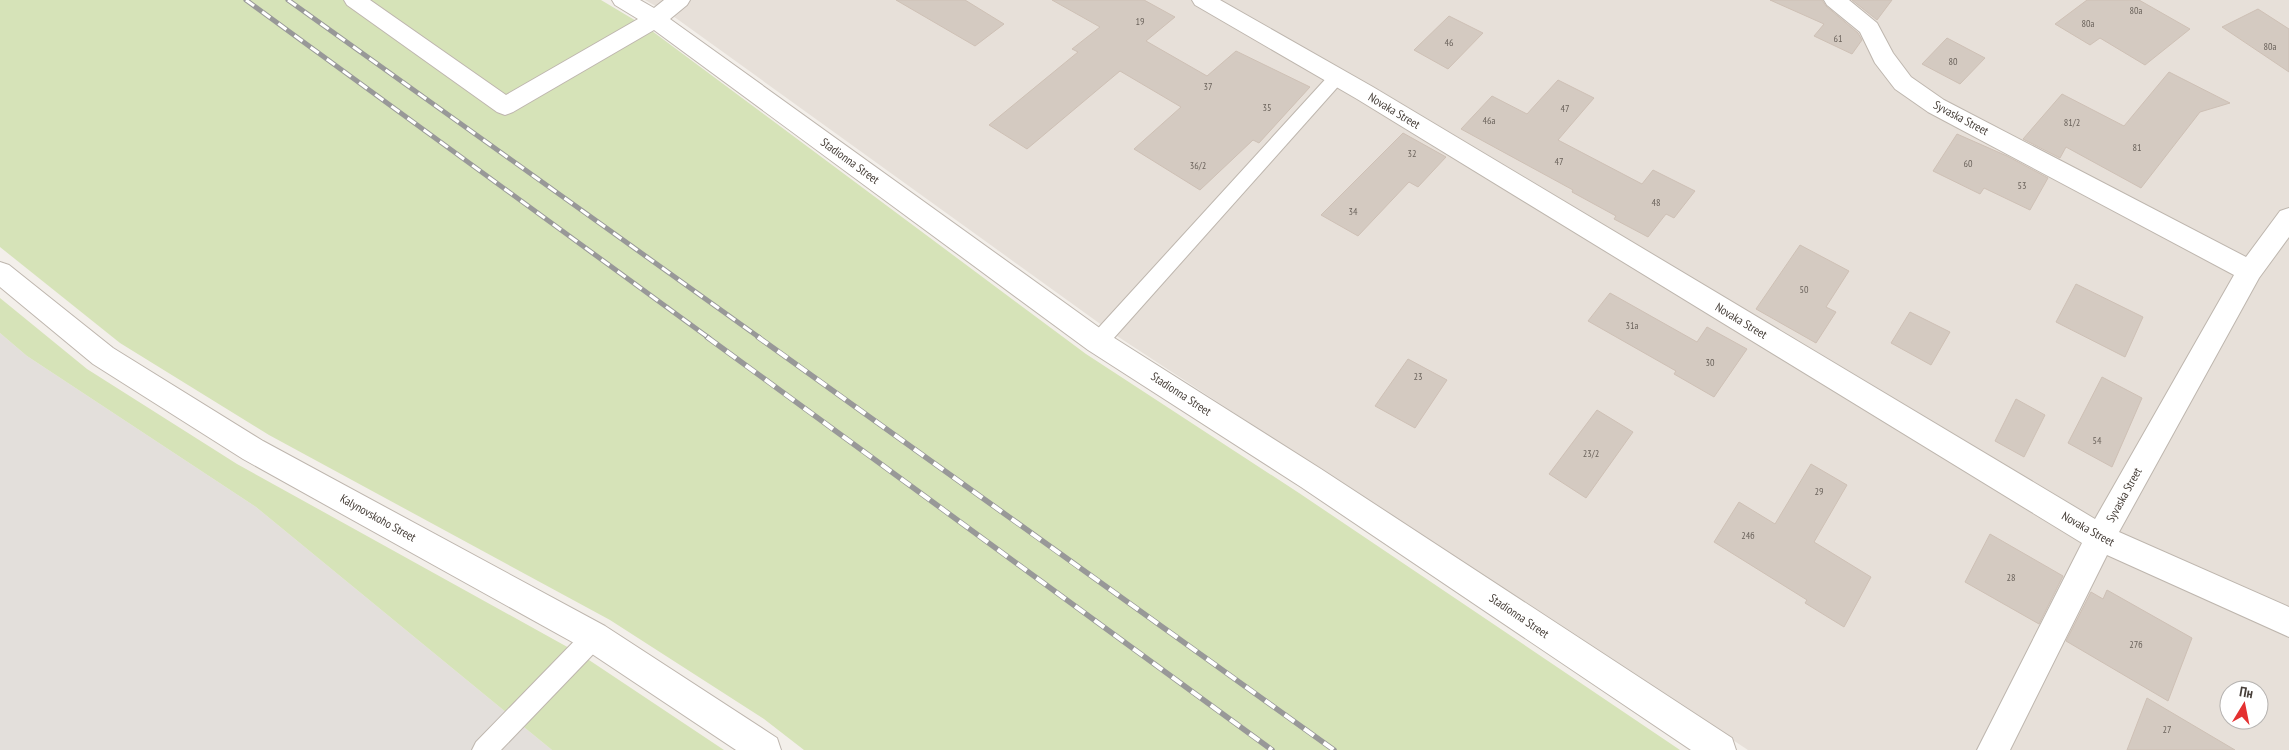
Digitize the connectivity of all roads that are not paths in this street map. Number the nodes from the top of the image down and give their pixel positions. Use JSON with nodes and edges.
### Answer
{"nodes":[{"id":1,"x":355,"y":0,"type":"edge"},
{"id":2,"x":623,"y":0,"type":"edge"},
{"id":3,"x":679,"y":0,"type":"edge"},
{"id":4,"x":1203,"y":0,"type":"edge"},
{"id":5,"x":1836,"y":0,"type":"edge"},
{"id":6,"x":655,"y":19,"type":"junction"},
{"id":7,"x":1337,"y":77,"type":"junction"},
{"id":8,"x":2289,"y":218,"type":"edge"},
{"id":9,"x":2250,"y":271,"type":"junction"},
{"id":10,"x":0,"y":272,"type":"edge"},
{"id":11,"x":1098,"y":342,"type":"junction"},
{"id":12,"x":2100,"y":538,"type":"junction"},
{"id":13,"x":2289,"y":622,"type":"edge"},
{"id":14,"x":594,"y":637,"type":"junction"},
{"id":15,"x":484,"y":750,"type":"edge"},
{"id":16,"x":765,"y":750,"type":"edge"},
{"id":17,"x":1720,"y":750,"type":"edge"},
{"id":18,"x":1993,"y":750,"type":"edge"}],
"edges":[{"from":1,"to":6,"type":"street"},
{"from":2,"to":6,"type":"street","name":"Stadionna Street"},
{"from":3,"to":6,"type":"street"},
{"from":4,"to":7,"type":"street","name":"Novaka Street"},
{"from":5,"to":9,"type":"street","name":"Syvaska Street"},
{"from":6,"to":11,"type":"street","name":"Stadionna Street"},
{"from":7,"to":11,"type":"lane"},
{"from":7,"to":12,"type":"street","name":"Novaka Street"},
{"from":8,"to":9,"type":"street","name":"Syvaska Street"},
{"from":9,"to":12,"type":"street","name":"Syvaska Street"},
{"from":10,"to":14,"type":"street","name":"Kalynovskoho Street"},
{"from":11,"to":17,"type":"street","name":"Stadionna Street"},
{"from":12,"to":13,"type":"street","name":"Novaka Street"},
{"from":12,"to":18,"type":"street","name":"Syvaska Street"},
{"from":14,"to":15,"type":"lane"},
{"from":14,"to":16,"type":"street","name":"Kalynovskoho Street"}]}
